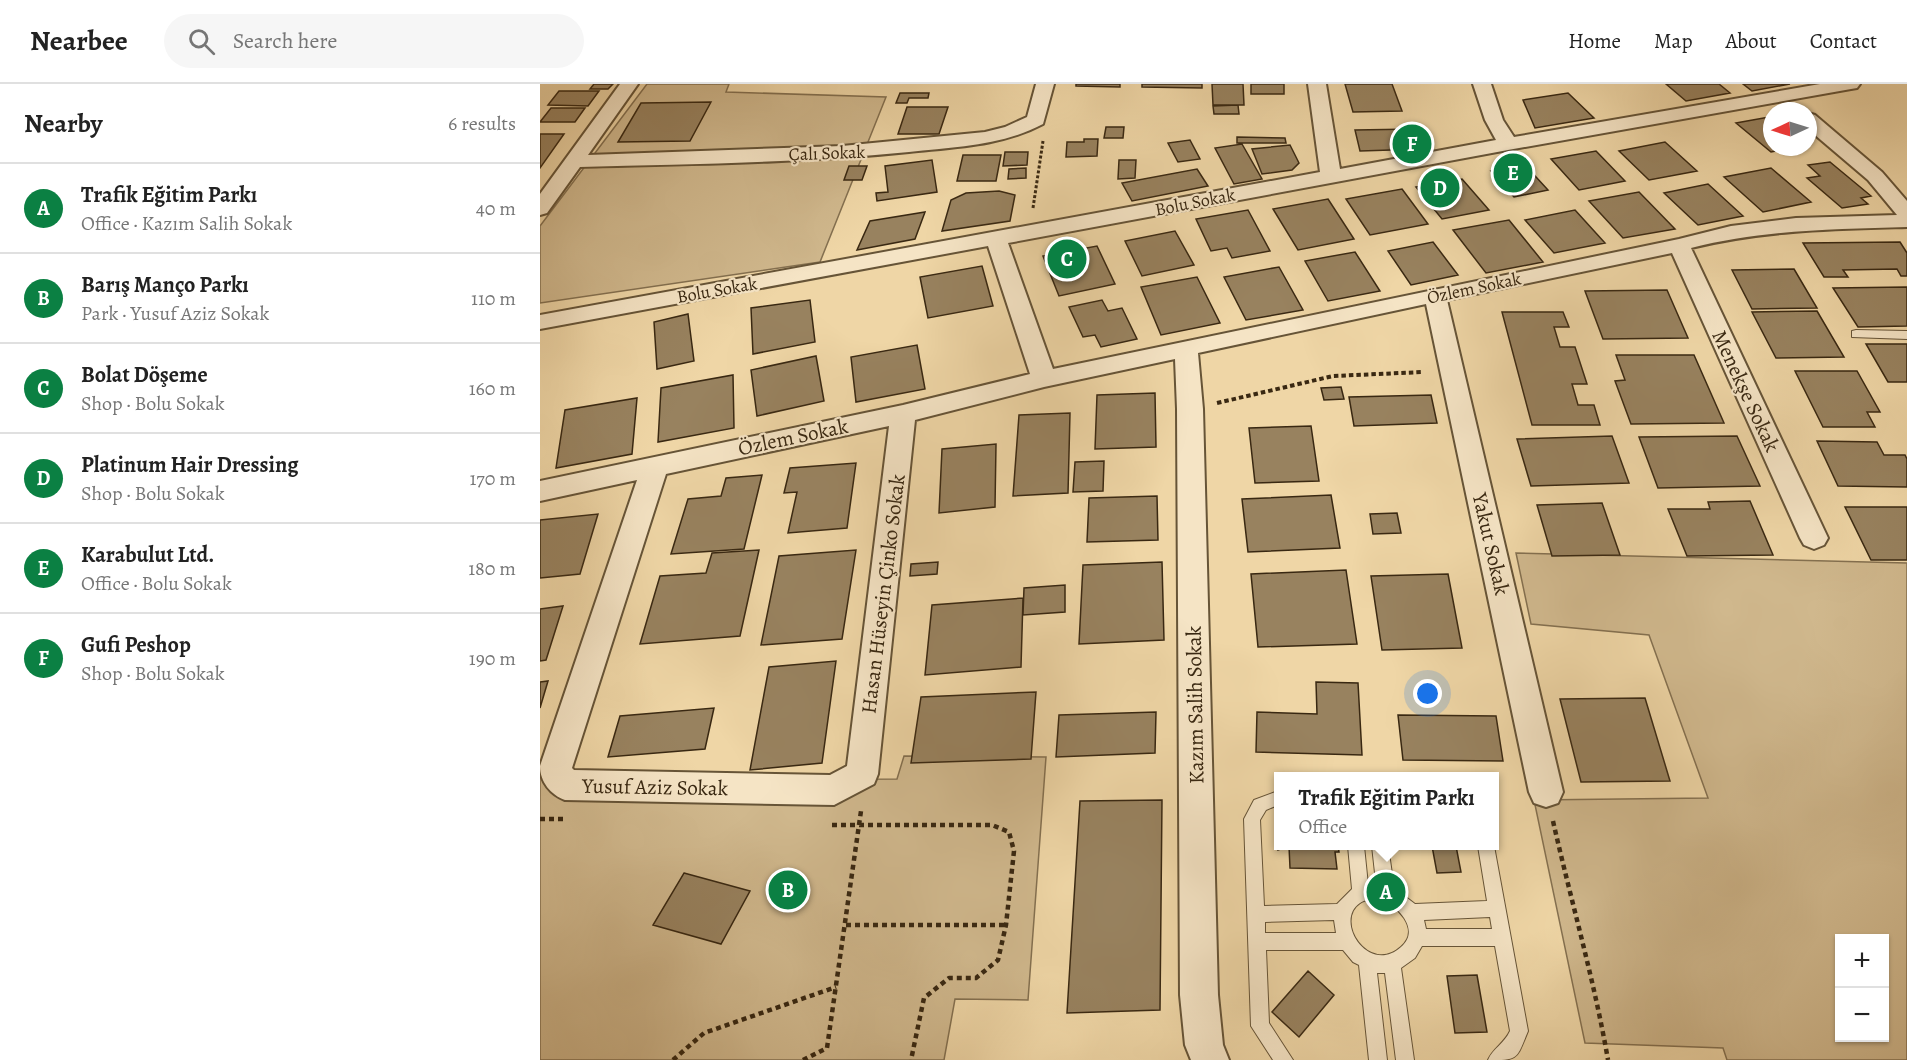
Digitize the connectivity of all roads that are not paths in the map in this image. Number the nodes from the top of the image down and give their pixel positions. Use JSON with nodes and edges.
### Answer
{"nodes":[{"id":1,"x":629,"y":84,"type":"edge"},
{"id":2,"x":1045,"y":84,"type":"edge"},
{"id":3,"x":1317,"y":84,"type":"edge"},
{"id":4,"x":1482,"y":84,"type":"edge"},
{"id":5,"x":1851,"y":84,"type":"edge"},
{"id":6,"x":1781,"y":97,"type":"junction"},
{"id":7,"x":1787,"y":102,"type":"edge"},
{"id":8,"x":1817,"y":127,"type":"edge"},
{"id":9,"x":1508,"y":144,"type":"junction"},
{"id":10,"x":575,"y":161,"type":"junction"},
{"id":11,"x":1331,"y":176,"type":"junction"},
{"id":12,"x":540,"y":209,"type":"edge"},
{"id":13,"x":1907,"y":214,"type":"edge"},
{"id":14,"x":1907,"y":221,"type":"edge"},
{"id":15,"x":996,"y":240,"type":"junction"},
{"id":16,"x":1679,"y":245,"type":"junction"},
{"id":17,"x":1436,"y":296,"type":"junction"},
{"id":18,"x":540,"y":322,"type":"edge"},
{"id":19,"x":1856,"y":334,"type":"dead end"},
{"id":20,"x":1907,"y":335,"type":"edge"},
{"id":21,"x":1186,"y":349,"type":"junction"},
{"id":22,"x":1044,"y":379,"type":"junction"},
{"id":23,"x":903,"y":414,"type":"junction"},
{"id":24,"x":655,"y":466,"type":"junction"},
{"id":25,"x":540,"y":490,"type":"edge"},
{"id":26,"x":1814,"y":538,"type":"dead end"},
{"id":27,"x":862,"y":774,"type":"joint"},
{"id":28,"x":1546,"y":792,"type":"road end"},
{"id":29,"x":1274,"y":800,"type":"edge"},
{"id":30,"x":1356,"y":850,"type":"edge"},
{"id":31,"x":1381,"y":850,"type":"edge"},
{"id":32,"x":1487,"y":850,"type":"edge"},
{"id":33,"x":1386,"y":892,"type":"junction"},
{"id":34,"x":1361,"y":893,"type":"junction"},
{"id":35,"x":1497,"y":909,"type":"junction"},
{"id":36,"x":1344,"y":912,"type":"junction"},
{"id":37,"x":1412,"y":912,"type":"junction"},
{"id":38,"x":1255,"y":914,"type":"junction"},
{"id":39,"x":1502,"y":937,"type":"junction"},
{"id":40,"x":1416,"y":938,"type":"junction"},
{"id":41,"x":1346,"y":941,"type":"junction"},
{"id":42,"x":1256,"y":942,"type":"junction"},
{"id":43,"x":1367,"y":961,"type":"junction"},
{"id":44,"x":1392,"y":963,"type":"junction"},
{"id":45,"x":1210,"y":1060,"type":"edge"},
{"id":46,"x":1284,"y":1060,"type":"edge"},
{"id":47,"x":1378,"y":1060,"type":"edge"},
{"id":48,"x":1405,"y":1060,"type":"edge"},
{"id":49,"x":1497,"y":1060,"type":"edge"}],
"edges":[{"from":1,"to":10,"type":"street"},
{"from":2,"to":10,"type":"street","name":"Çalı Sokak"},
{"from":3,"to":11,"type":"street"},
{"from":4,"to":9,"type":"street"},
{"from":5,"to":6,"type":"street","name":"Bolu Sokak"},
{"from":6,"to":7,"type":"street"},
{"from":6,"to":9,"type":"street","name":"Bolu Sokak"},
{"from":8,"to":13,"type":"street"},
{"from":9,"to":11,"type":"street","name":"Bolu Sokak"},
{"from":10,"to":12,"type":"street"},
{"from":11,"to":15,"type":"street","name":"Bolu Sokak"},
{"from":14,"to":16,"type":"street","name":"Özlem Sokak"},
{"from":15,"to":18,"type":"street","name":"Bolu Sokak"},
{"from":15,"to":22,"type":"street"},
{"from":16,"to":17,"type":"street","name":"Özlem Sokak"},
{"from":16,"to":26,"type":"street","name":"Menekşe Sokak"},
{"from":17,"to":21,"type":"street","name":"Özlem Sokak"},
{"from":17,"to":28,"type":"street","name":"Yakut Sokak"},
{"from":19,"to":20,"type":"lane"},
{"from":21,"to":22,"type":"street","name":"Özlem Sokak"},
{"from":21,"to":45,"type":"street","name":"Kazım Salih Sokak"},
{"from":22,"to":23,"type":"street","name":"Özlem Sokak"},
{"from":23,"to":24,"type":"street","name":"Özlem Sokak"},
{"from":23,"to":27,"type":"street","name":"Hasan Hüseyin Çinko Sokak"},
{"from":24,"to":25,"type":"street","name":"Özlem Sokak"},
{"from":24,"to":27,"type":"street","name":"Yusuf Aziz Sokak"},
{"from":29,"to":38,"type":"lane"},
{"from":30,"to":34,"type":"lane"},
{"from":31,"to":33,"type":"lane"},
{"from":32,"to":35,"type":"lane"},
{"from":33,"to":34,"type":"lane"},
{"from":33,"to":37,"type":"lane"},
{"from":34,"to":36,"type":"lane"},
{"from":35,"to":37,"type":"lane"},
{"from":35,"to":39,"type":"lane"},
{"from":36,"to":38,"type":"lane"},
{"from":36,"to":41,"type":"lane"},
{"from":37,"to":40,"type":"lane"},
{"from":38,"to":42,"type":"lane"},
{"from":39,"to":40,"type":"lane"},
{"from":39,"to":49,"type":"lane"},
{"from":40,"to":44,"type":"lane"},
{"from":41,"to":42,"type":"lane"},
{"from":41,"to":43,"type":"lane"},
{"from":42,"to":46,"type":"lane"},
{"from":43,"to":44,"type":"lane"},
{"from":43,"to":47,"type":"lane"},
{"from":44,"to":48,"type":"lane"}]}
